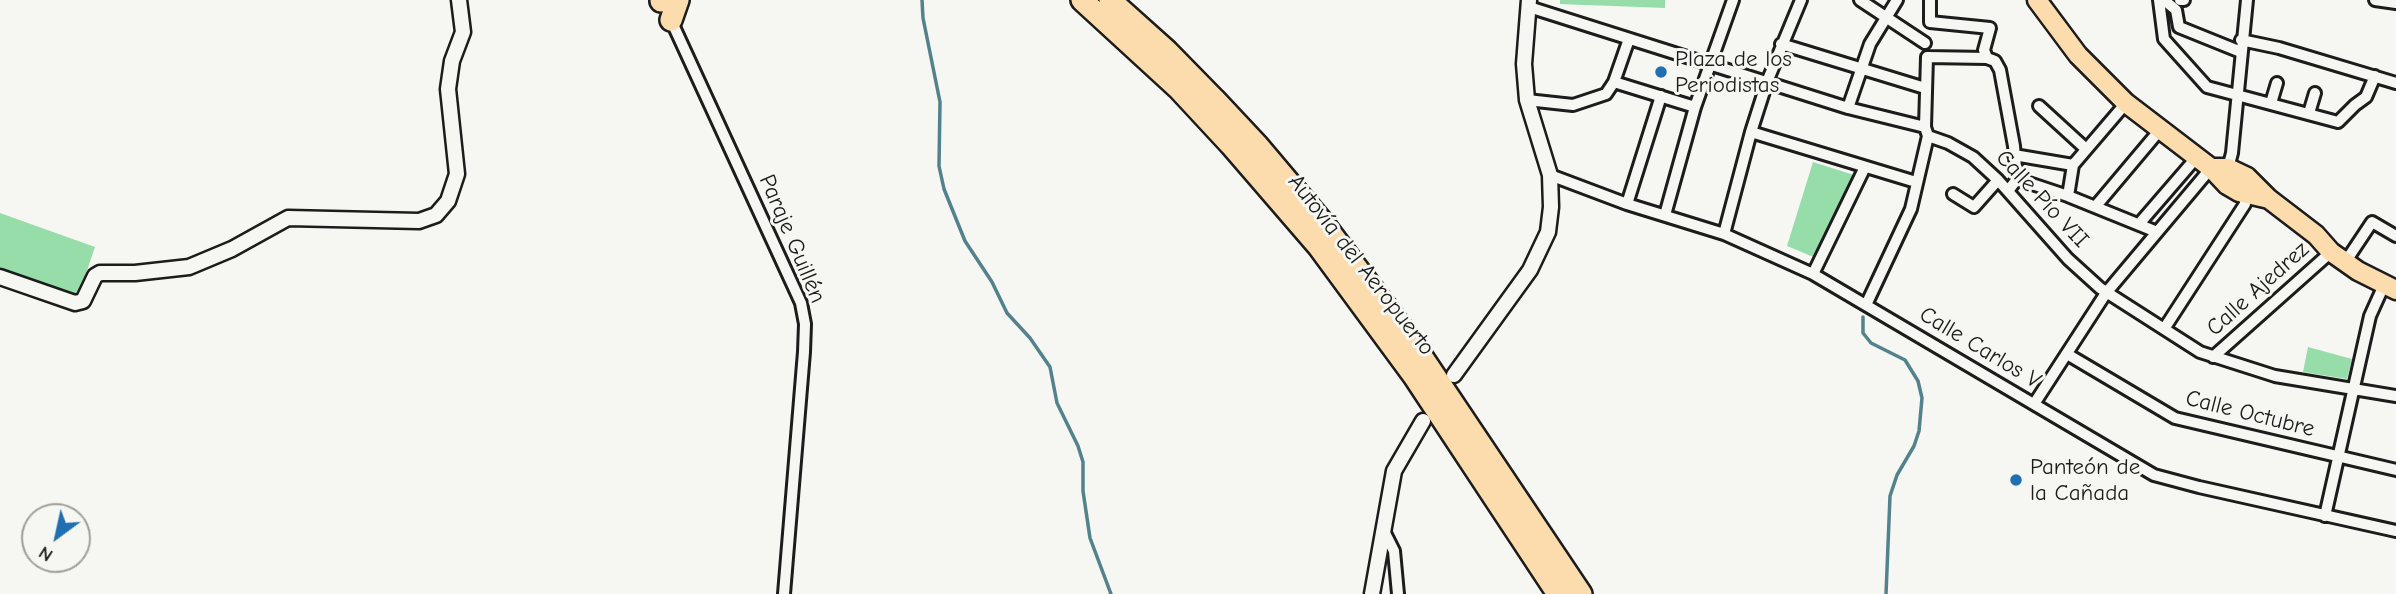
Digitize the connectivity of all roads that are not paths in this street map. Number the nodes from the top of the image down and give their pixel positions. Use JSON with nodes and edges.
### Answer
{"nodes":[{"id":1,"x":459,"y":0,"type":"edge"},
{"id":2,"x":662,"y":0,"type":"edge"},
{"id":3,"x":678,"y":0,"type":"edge"},
{"id":4,"x":1110,"y":0,"type":"edge"},
{"id":5,"x":1733,"y":0,"type":"edge"},
{"id":6,"x":1801,"y":0,"type":"edge"},
{"id":7,"x":1860,"y":0,"type":"edge"},
{"id":8,"x":1897,"y":0,"type":"edge"},
{"id":9,"x":1930,"y":0,"type":"edge"},
{"id":10,"x":2037,"y":0,"type":"edge"},
{"id":11,"x":2162,"y":0,"type":"edge"},
{"id":12,"x":2247,"y":0,"type":"edge"},
{"id":13,"x":2375,"y":0,"type":"edge"},
{"id":14,"x":1084,"y":2,"type":"edge"},
{"id":15,"x":2396,"y":3,"type":"edge"},
{"id":16,"x":1529,"y":4,"type":"edge"},
{"id":17,"x":1885,"y":17,"type":"junction"},
{"id":18,"x":671,"y":20,"type":"junction"},
{"id":19,"x":1629,"y":39,"type":"junction"},
{"id":20,"x":1925,"y":43,"type":"dead end"},
{"id":21,"x":1781,"y":44,"type":"junction"},
{"id":22,"x":2241,"y":46,"type":"junction"},
{"id":23,"x":1987,"y":58,"type":"junction"},
{"id":24,"x":1710,"y":63,"type":"junction"},
{"id":25,"x":1861,"y":69,"type":"junction"},
{"id":26,"x":2375,"y":76,"type":"junction"},
{"id":27,"x":1614,"y":82,"type":"junction"},
{"id":28,"x":1767,"y":82,"type":"junction"},
{"id":29,"x":2277,"y":83,"type":"dead end"},
{"id":30,"x":2396,"y":83,"type":"edge"},
{"id":31,"x":1925,"y":88,"type":"junction"},
{"id":32,"x":2315,"y":93,"type":"dead end"},
{"id":33,"x":2238,"y":94,"type":"junction"},
{"id":34,"x":1661,"y":96,"type":"junction"},
{"id":35,"x":1527,"y":100,"type":"junction"},
{"id":36,"x":2126,"y":103,"type":"junction"},
{"id":37,"x":2272,"y":103,"type":"junction"},
{"id":38,"x":2039,"y":106,"type":"dead end"},
{"id":39,"x":1695,"y":107,"type":"junction"},
{"id":40,"x":1847,"y":108,"type":"junction"},
{"id":41,"x":2309,"y":113,"type":"junction"},
{"id":42,"x":2160,"y":131,"type":"junction"},
{"id":43,"x":1751,"y":132,"type":"junction"},
{"id":44,"x":1926,"y":132,"type":"junction"},
{"id":45,"x":2086,"y":149,"type":"junction"},
{"id":46,"x":2014,"y":155,"type":"junction"},
{"id":47,"x":2196,"y":158,"type":"junction"},
{"id":48,"x":2073,"y":165,"type":"junction"},
{"id":49,"x":1865,"y":167,"type":"junction"},
{"id":50,"x":2222,"y":171,"type":"junction"},
{"id":51,"x":1550,"y":175,"type":"junction"},
{"id":52,"x":2017,"y":179,"type":"junction"},
{"id":53,"x":1998,"y":180,"type":"junction"},
{"id":54,"x":1916,"y":183,"type":"junction"},
{"id":55,"x":2249,"y":189,"type":"junction"},
{"id":56,"x":2008,"y":191,"type":"junction"},
{"id":57,"x":1953,"y":194,"type":"dead end"},
{"id":58,"x":2068,"y":196,"type":"junction"},
{"id":59,"x":1627,"y":204,"type":"junction"},
{"id":60,"x":2095,"y":206,"type":"junction"},
{"id":61,"x":1665,"y":215,"type":"junction"},
{"id":62,"x":2139,"y":224,"type":"junction"},
{"id":63,"x":2157,"y":232,"type":"junction"},
{"id":64,"x":1724,"y":234,"type":"junction"},
{"id":65,"x":2316,"y":235,"type":"junction"},
{"id":66,"x":2396,"y":236,"type":"edge"},
{"id":67,"x":2331,"y":252,"type":"junction"},
{"id":68,"x":2350,"y":255,"type":"junction"},
{"id":69,"x":1813,"y":274,"type":"junction"},
{"id":70,"x":0,"y":276,"type":"edge"},
{"id":71,"x":2392,"y":285,"type":"edge"},
{"id":72,"x":2106,"y":293,"type":"junction"},
{"id":73,"x":1866,"y":305,"type":"junction"},
{"id":74,"x":2164,"y":329,"type":"junction"},
{"id":75,"x":2067,"y":354,"type":"junction"},
{"id":76,"x":2213,"y":357,"type":"junction"},
{"id":77,"x":1454,"y":375,"type":"dead end"},
{"id":78,"x":2353,"y":389,"type":"junction"},
{"id":79,"x":2396,"y":396,"type":"edge"},
{"id":80,"x":2034,"y":404,"type":"junction"},
{"id":81,"x":1423,"y":421,"type":"dead end"},
{"id":82,"x":2337,"y":457,"type":"junction"},
{"id":83,"x":2396,"y":470,"type":"edge"},
{"id":84,"x":2325,"y":516,"type":"junction"},
{"id":85,"x":1384,"y":531,"type":"junction"},
{"id":86,"x":2396,"y":531,"type":"edge"},
{"id":87,"x":784,"y":594,"type":"edge"},
{"id":88,"x":1372,"y":594,"type":"edge"},
{"id":89,"x":1398,"y":594,"type":"edge"},
{"id":90,"x":1558,"y":594,"type":"edge"},
{"id":91,"x":1581,"y":594,"type":"edge"}],
"edges":[{"from":1,"to":70,"type":"street"},
{"from":2,"to":18,"type":"street","name":"Paraje Guillén"},
{"from":3,"to":18,"type":"highway"},
{"from":4,"to":91,"type":"highway","name":"Autovía del Aeropuerto"},
{"from":5,"to":24,"type":"street"},
{"from":6,"to":21,"type":"street"},
{"from":7,"to":17,"type":"street"},
{"from":8,"to":17,"type":"street"},
{"from":9,"to":23,"type":"street"},
{"from":10,"to":36,"type":"main road"},
{"from":11,"to":22,"type":"street"},
{"from":11,"to":33,"type":"street"},
{"from":12,"to":22,"type":"street"},
{"from":13,"to":15,"type":"street"},
{"from":14,"to":90,"type":"highway","name":"Autovía del Aeropuerto"},
{"from":16,"to":19,"type":"street","name":"Calle Pío VII"},
{"from":16,"to":35,"type":"street"},
{"from":17,"to":20,"type":"street"},
{"from":17,"to":25,"type":"street"},
{"from":18,"to":87,"type":"street","name":"Paraje Guillén"},
{"from":19,"to":24,"type":"street","name":"Calle Pío VII"},
{"from":19,"to":27,"type":"street"},
{"from":21,"to":25,"type":"street"},
{"from":21,"to":28,"type":"street"},
{"from":22,"to":26,"type":"street"},
{"from":22,"to":33,"type":"street"},
{"from":23,"to":31,"type":"street"},
{"from":23,"to":46,"type":"street"},
{"from":24,"to":28,"type":"street","name":"Calle Pío VII"},
{"from":24,"to":39,"type":"street"},
{"from":25,"to":31,"type":"street"},
{"from":25,"to":40,"type":"street"},
{"from":26,"to":30,"type":"street"},
{"from":26,"to":41,"type":"street"},
{"from":27,"to":34,"type":"street"},
{"from":27,"to":35,"type":"street"},
{"from":28,"to":40,"type":"street","name":"Calle Pío VII"},
{"from":28,"to":43,"type":"street"},
{"from":29,"to":37,"type":"street"},
{"from":31,"to":44,"type":"street"},
{"from":32,"to":41,"type":"street"},
{"from":33,"to":37,"type":"street"},
{"from":33,"to":50,"type":"street"},
{"from":34,"to":39,"type":"street"},
{"from":34,"to":59,"type":"street"},
{"from":35,"to":51,"type":"street"},
{"from":36,"to":42,"type":"main road"},
{"from":36,"to":45,"type":"street"},
{"from":37,"to":41,"type":"street"},
{"from":38,"to":45,"type":"street"},
{"from":39,"to":61,"type":"street"},
{"from":40,"to":44,"type":"street","name":"Calle Pío VII"},
{"from":42,"to":47,"type":"main road"},
{"from":42,"to":60,"type":"street"},
{"from":43,"to":49,"type":"street"},
{"from":43,"to":64,"type":"street"},
{"from":44,"to":53,"type":"street","name":"Calle Pío VII"},
{"from":44,"to":54,"type":"street"},
{"from":45,"to":48,"type":"street"},
{"from":46,"to":48,"type":"street"},
{"from":46,"to":52,"type":"street"},
{"from":47,"to":50,"type":"main road"},
{"from":47,"to":62,"type":"street"},
{"from":48,"to":58,"type":"street"},
{"from":49,"to":54,"type":"street"},
{"from":49,"to":69,"type":"street"},
{"from":50,"to":55,"type":"main road"},
{"from":50,"to":63,"type":"street"},
{"from":51,"to":59,"type":"street","name":"Calle Carlos V"},
{"from":51,"to":77,"type":"street"},
{"from":52,"to":56,"type":"street"},
{"from":52,"to":58,"type":"street"},
{"from":53,"to":56,"type":"street","name":"Calle Pío VII"},
{"from":53,"to":57,"type":"street"},
{"from":54,"to":73,"type":"street"},
{"from":55,"to":65,"type":"main road"},
{"from":55,"to":74,"type":"street"},
{"from":56,"to":72,"type":"street","name":"Calle Pío VII"},
{"from":58,"to":60,"type":"street"},
{"from":59,"to":61,"type":"street","name":"Calle Carlos V"},
{"from":60,"to":62,"type":"street"},
{"from":61,"to":64,"type":"street","name":"Calle Carlos V"},
{"from":62,"to":63,"type":"street"},
{"from":63,"to":72,"type":"street"},
{"from":64,"to":69,"type":"street","name":"Calle Carlos V"},
{"from":65,"to":67,"type":"main road"},
{"from":65,"to":68,"type":"main road"},
{"from":66,"to":68,"type":"street"},
{"from":67,"to":71,"type":"main road"},
{"from":67,"to":76,"type":"street","name":"Calle Ajedrez"},
{"from":68,"to":71,"type":"main road"},
{"from":69,"to":73,"type":"street","name":"Calle Carlos V"},
{"from":71,"to":78,"type":"street"},
{"from":72,"to":74,"type":"street","name":"Calle Pío VII"},
{"from":72,"to":75,"type":"street"},
{"from":73,"to":80,"type":"street","name":"Calle Carlos V"},
{"from":74,"to":76,"type":"street","name":"Calle Pío VII"},
{"from":75,"to":80,"type":"street"},
{"from":75,"to":82,"type":"street","name":"Calle Octubre"},
{"from":76,"to":78,"type":"street","name":"Calle Pío VII"},
{"from":78,"to":79,"type":"street","name":"Calle Pío VII"},
{"from":78,"to":82,"type":"street"},
{"from":80,"to":84,"type":"street","name":"Calle Carlos V"},
{"from":81,"to":85,"type":"street"},
{"from":82,"to":83,"type":"street","name":"Calle Octubre"},
{"from":82,"to":84,"type":"street"},
{"from":84,"to":86,"type":"street","name":"Calle Carlos V"},
{"from":85,"to":88,"type":"street"},
{"from":85,"to":89,"type":"street"}]}
